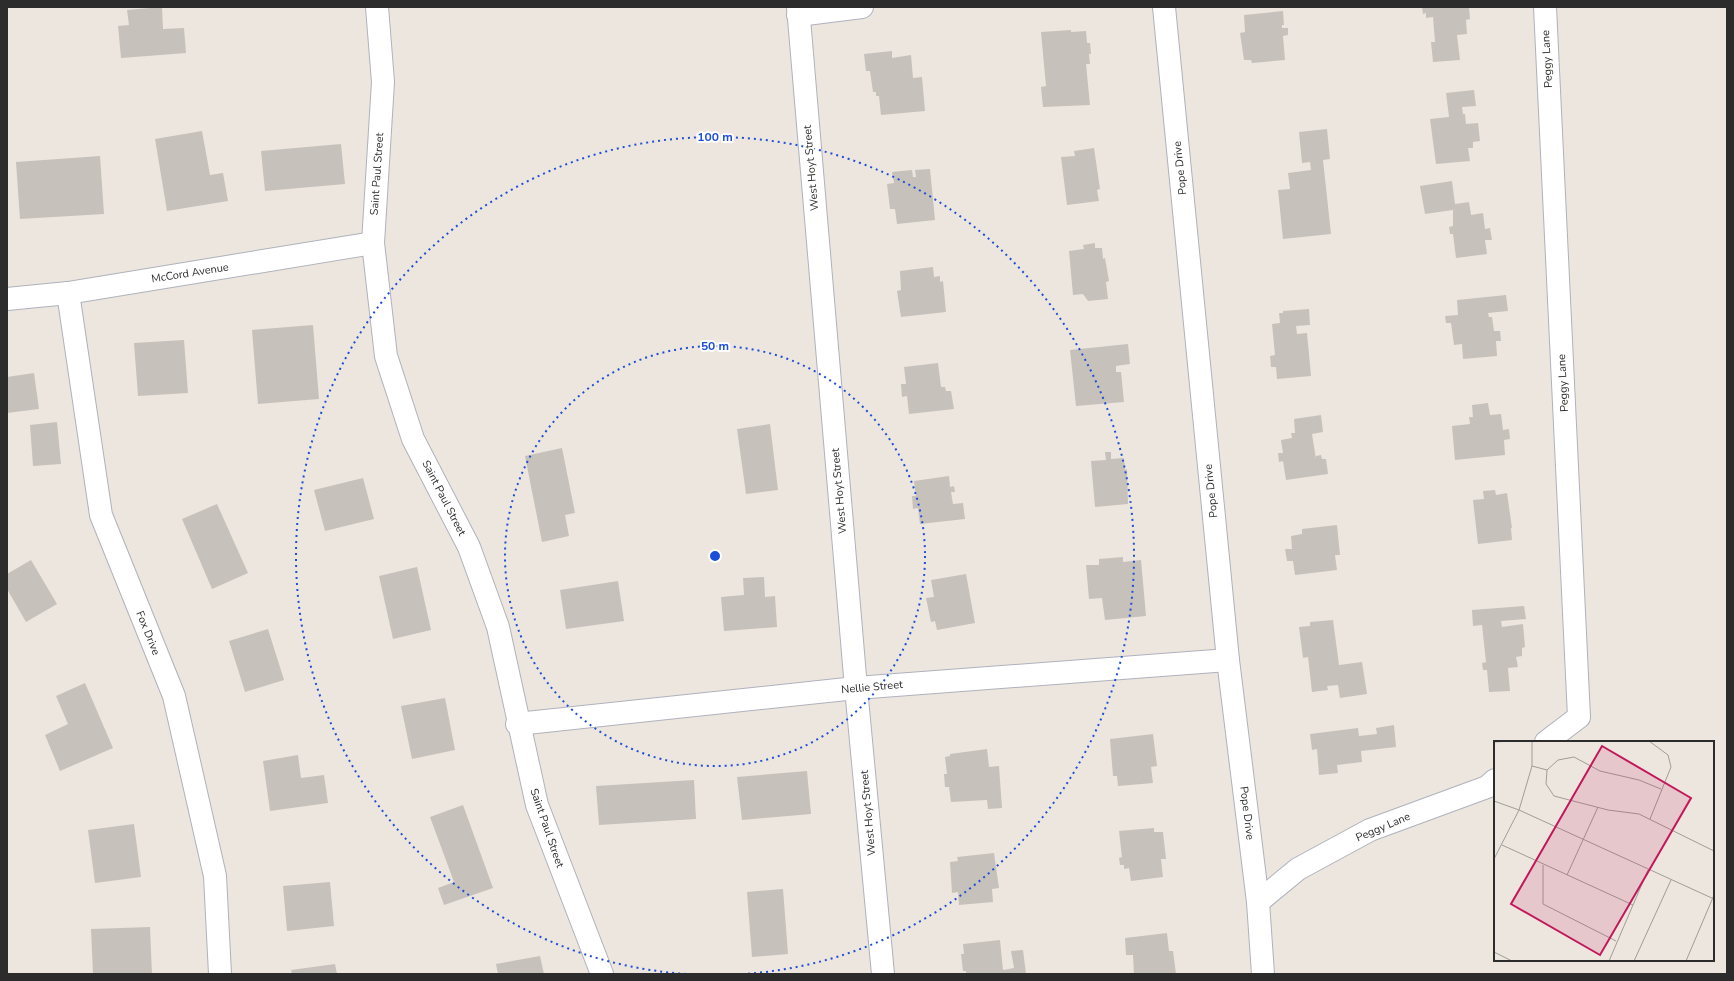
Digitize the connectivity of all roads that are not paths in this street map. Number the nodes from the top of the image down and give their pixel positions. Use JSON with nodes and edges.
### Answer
{"nodes":[{"id":1,"x":377,"y":7,"type":"edge"},
{"id":2,"x":862,"y":7,"type":"edge"},
{"id":3,"x":1164,"y":7,"type":"edge"},
{"id":4,"x":1545,"y":7,"type":"edge"},
{"id":5,"x":798,"y":11,"type":"edge"},
{"id":6,"x":373,"y":243,"type":"junction"},
{"id":7,"x":68,"y":293,"type":"junction"},
{"id":8,"x":7,"y":299,"type":"edge"},
{"id":9,"x":1228,"y":660,"type":"junction"},
{"id":10,"x":856,"y":688,"type":"junction"},
{"id":11,"x":517,"y":724,"type":"junction"},
{"id":12,"x":1547,"y":741,"type":"edge"},
{"id":13,"x":1494,"y":781,"type":"edge"},
{"id":14,"x":1258,"y":902,"type":"junction"},
{"id":15,"x":220,"y":974,"type":"edge"},
{"id":16,"x":602,"y":974,"type":"edge"},
{"id":17,"x":883,"y":974,"type":"edge"},
{"id":18,"x":1263,"y":974,"type":"edge"}],
"edges":[{"from":1,"to":6,"type":"street","name":"Saint Paul Street"},
{"from":2,"to":5,"type":"street"},
{"from":3,"to":9,"type":"street","name":"Pope Drive"},
{"from":4,"to":12,"type":"street","name":"Peggy Lane"},
{"from":5,"to":10,"type":"street","name":"West Hoyt Street"},
{"from":6,"to":7,"type":"street","name":"McCord Avenue"},
{"from":6,"to":11,"type":"street","name":"Saint Paul Street"},
{"from":7,"to":8,"type":"street","name":"McCord Avenue"},
{"from":7,"to":15,"type":"street","name":"Fox Drive"},
{"from":9,"to":10,"type":"street","name":"Nellie Street"},
{"from":9,"to":14,"type":"street","name":"Pope Drive"},
{"from":10,"to":11,"type":"street","name":"Nellie Street"},
{"from":10,"to":17,"type":"street","name":"West Hoyt Street"},
{"from":11,"to":16,"type":"street","name":"Saint Paul Street"},
{"from":13,"to":14,"type":"street","name":"Peggy Lane"},
{"from":14,"to":18,"type":"street","name":"Pope Drive"}]}
